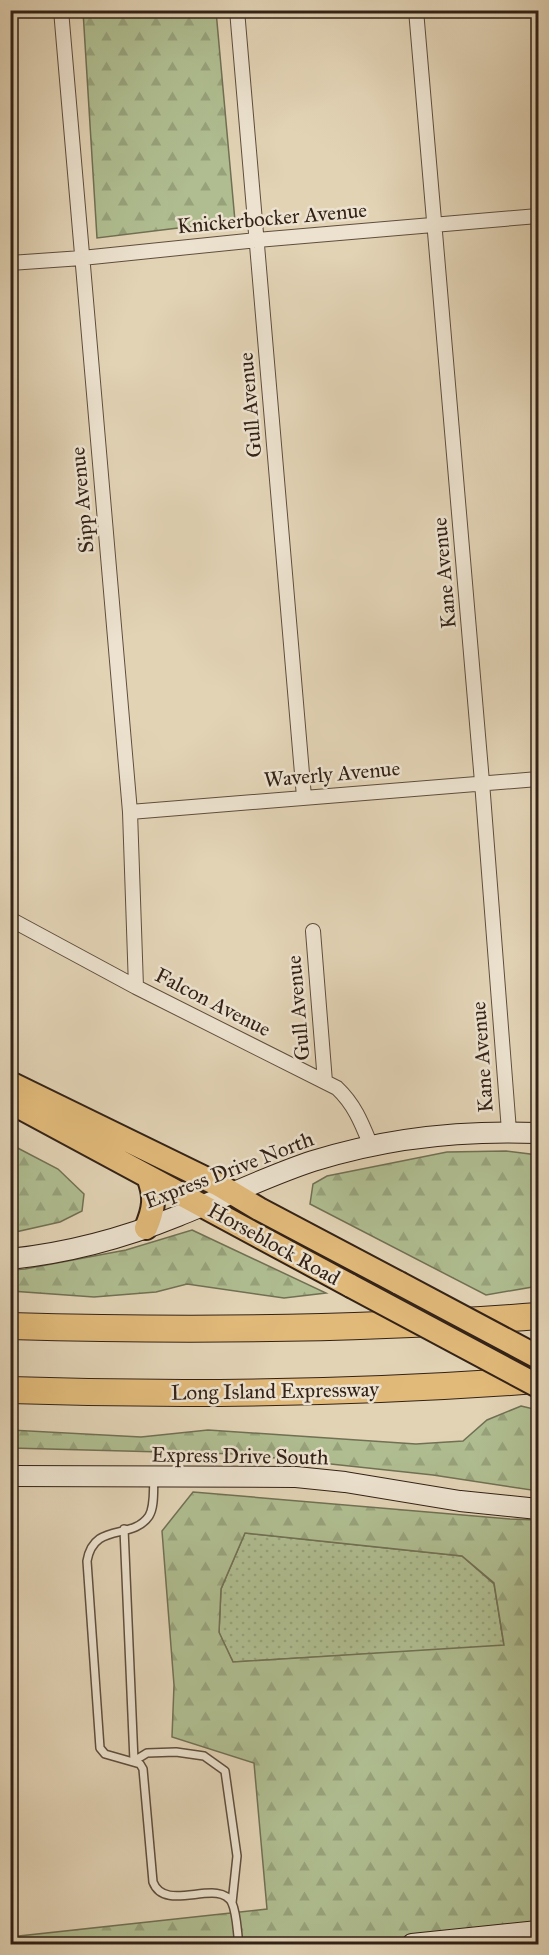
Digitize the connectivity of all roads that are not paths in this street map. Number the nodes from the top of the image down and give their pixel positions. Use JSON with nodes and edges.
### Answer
{"nodes":[{"id":1,"x":61,"y":10,"type":"edge"},
{"id":2,"x":237,"y":10,"type":"edge"},
{"id":3,"x":416,"y":10,"type":"edge"},
{"id":4,"x":538,"y":216,"type":"edge"},
{"id":5,"x":435,"y":224,"type":"junction"},
{"id":6,"x":257,"y":240,"type":"junction"},
{"id":7,"x":82,"y":258,"type":"junction"},
{"id":8,"x":10,"y":263,"type":"edge"},
{"id":9,"x":538,"y":779,"type":"edge"},
{"id":10,"x":483,"y":782,"type":"junction"},
{"id":11,"x":304,"y":797,"type":"junction"},
{"id":12,"x":130,"y":812,"type":"junction"},
{"id":13,"x":10,"y":919,"type":"edge"},
{"id":14,"x":313,"y":931,"type":"dead end"},
{"id":15,"x":136,"y":987,"type":"junction"},
{"id":16,"x":325,"y":1082,"type":"junction"},
{"id":17,"x":10,"y":1083,"type":"edge"},
{"id":18,"x":10,"y":1102,"type":"edge"},
{"id":19,"x":509,"y":1131,"type":"junction"},
{"id":20,"x":538,"y":1133,"type":"edge"},
{"id":21,"x":371,"y":1146,"type":"junction"},
{"id":22,"x":148,"y":1177,"type":"junction"},
{"id":23,"x":232,"y":1194,"type":"junction"},
{"id":24,"x":203,"y":1206,"type":"junction"},
{"id":25,"x":146,"y":1228,"type":"junction"},
{"id":26,"x":10,"y":1259,"type":"edge"},
{"id":27,"x":538,"y":1316,"type":"edge"},
{"id":28,"x":10,"y":1326,"type":"edge"},
{"id":29,"x":538,"y":1357,"type":"edge"},
{"id":30,"x":538,"y":1380,"type":"edge"},
{"id":31,"x":538,"y":1386,"type":"edge"},
{"id":32,"x":10,"y":1390,"type":"edge"},
{"id":33,"x":10,"y":1476,"type":"edge"},
{"id":34,"x":154,"y":1478,"type":"junction"},
{"id":35,"x":538,"y":1509,"type":"edge"},
{"id":36,"x":124,"y":1529,"type":"junction"},
{"id":37,"x":134,"y":1761,"type":"junction"},
{"id":38,"x":232,"y":1903,"type":"junction"},
{"id":39,"x":538,"y":1931,"type":"edge"},
{"id":40,"x":238,"y":1944,"type":"edge"},
{"id":41,"x":412,"y":1944,"type":"edge"}],
"edges":[{"from":1,"to":7,"type":"street","name":"Sipp Avenue"},
{"from":2,"to":6,"type":"street","name":"Gull Avenue"},
{"from":3,"to":5,"type":"street","name":"Kane Avenue"},
{"from":4,"to":5,"type":"street","name":"Knickerbocker Avenue"},
{"from":5,"to":6,"type":"street","name":"Knickerbocker Avenue"},
{"from":5,"to":10,"type":"street","name":"Kane Avenue"},
{"from":6,"to":7,"type":"street","name":"Knickerbocker Avenue"},
{"from":6,"to":11,"type":"street","name":"Gull Avenue"},
{"from":7,"to":8,"type":"street","name":"Knickerbocker Avenue"},
{"from":7,"to":12,"type":"street","name":"Sipp Avenue"},
{"from":9,"to":10,"type":"street","name":"Waverly Avenue"},
{"from":10,"to":11,"type":"street","name":"Waverly Avenue"},
{"from":10,"to":19,"type":"street","name":"Kane Avenue"},
{"from":11,"to":12,"type":"street","name":"Waverly Avenue"},
{"from":12,"to":15,"type":"street","name":"Sipp Avenue"},
{"from":13,"to":15,"type":"street","name":"Falcon Avenue"},
{"from":14,"to":16,"type":"street","name":"Gull Avenue"},
{"from":15,"to":16,"type":"street","name":"Falcon Avenue"},
{"from":16,"to":21,"type":"street","name":"Falcon Avenue"},
{"from":17,"to":23,"type":"main road","name":"Horseblock Road"},
{"from":18,"to":22,"type":"main road","name":"Horseblock Road"},
{"from":19,"to":20,"type":"main road","name":"Express Drive North"},
{"from":19,"to":21,"type":"main road","name":"Express Drive North"},
{"from":21,"to":23,"type":"main road","name":"Express Drive North"},
{"from":22,"to":24,"type":"main road","name":"Horseblock Road"},
{"from":22,"to":25,"type":"main road"},
{"from":23,"to":24,"type":"main road","name":"Express Drive North"},
{"from":23,"to":29,"type":"main road","name":"Horseblock Road","bridge":true},
{"from":24,"to":25,"type":"main road","name":"Express Drive North"},
{"from":24,"to":31,"type":"main road","name":"Horseblock Road","bridge":true},
{"from":25,"to":26,"type":"main road","name":"Express Drive North"},
{"from":27,"to":28,"type":"highway"},
{"from":30,"to":32,"type":"highway","name":"Long Island Expressway"},
{"from":33,"to":34,"type":"main road","name":"Express Drive South"},
{"from":34,"to":35,"type":"main road","name":"Express Drive South"},
{"from":34,"to":36,"type":"lane"},
{"from":36,"to":37,"type":"lane"},
{"from":36,"to":37,"type":"lane"},
{"from":37,"to":38,"type":"lane"},
{"from":37,"to":38,"type":"lane"},
{"from":38,"to":40,"type":"lane"},
{"from":39,"to":41,"type":"main road"}]}
